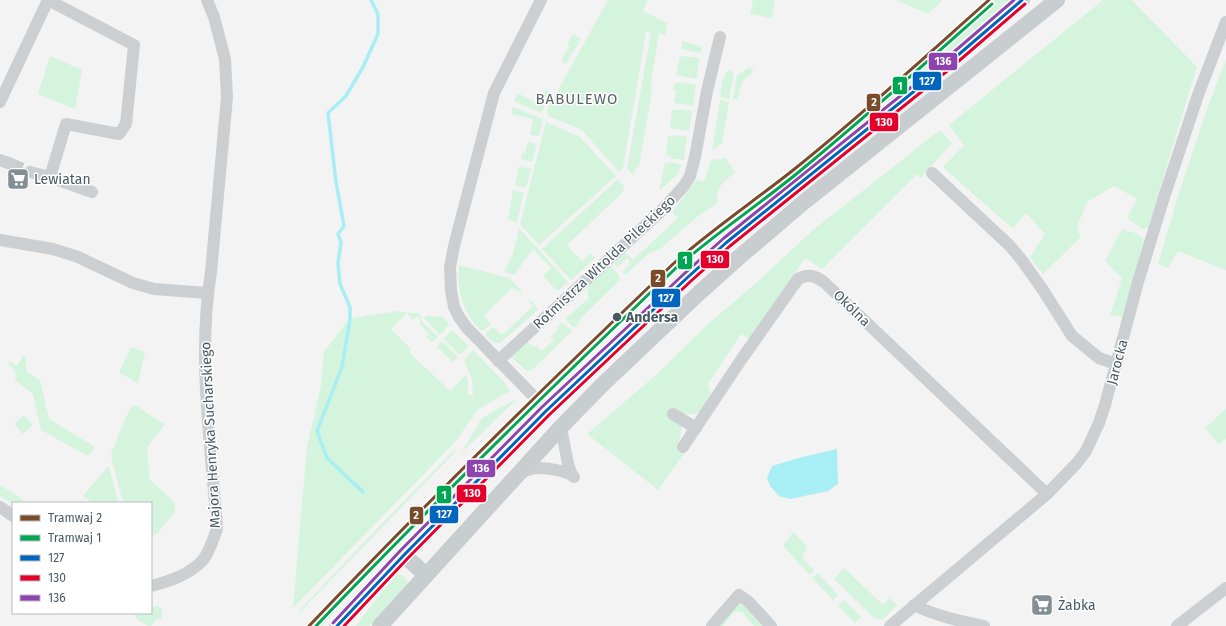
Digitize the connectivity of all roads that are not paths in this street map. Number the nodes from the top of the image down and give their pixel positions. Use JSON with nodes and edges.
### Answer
{"nodes":[{"id":1,"x":48,"y":0,"type":"edge"},
{"id":2,"x":207,"y":0,"type":"edge"},
{"id":3,"x":541,"y":0,"type":"edge"},
{"id":4,"x":1022,"y":0,"type":"edge"},
{"id":5,"x":1057,"y":0,"type":"edge"},
{"id":6,"x":1226,"y":22,"type":"edge"},
{"id":7,"x":720,"y":38,"type":"dead end"},
{"id":8,"x":0,"y":102,"type":"edge"},
{"id":9,"x":30,"y":172,"type":"tunnel mouth"},
{"id":10,"x":932,"y":173,"type":"dead end"},
{"id":11,"x":50,"y":177,"type":"junction"},
{"id":12,"x":92,"y":192,"type":"dead end"},
{"id":13,"x":0,"y":240,"type":"edge"},
{"id":14,"x":207,"y":293,"type":"junction"},
{"id":15,"x":498,"y":361,"type":"junction"},
{"id":16,"x":1116,"y":364,"type":"junction"},
{"id":17,"x":547,"y":410,"type":"junction"},
{"id":18,"x":673,"y":414,"type":"dead end"},
{"id":19,"x":561,"y":427,"type":"junction"},
{"id":20,"x":696,"y":428,"type":"junction"},
{"id":21,"x":683,"y":447,"type":"dead end"},
{"id":22,"x":520,"y":473,"type":"junction"},
{"id":23,"x":1047,"y":494,"type":"junction"},
{"id":24,"x":0,"y":508,"type":"edge"},
{"id":25,"x":12,"y":515,"type":"edge"},
{"id":26,"x":404,"y":555,"type":"junction"},
{"id":27,"x":426,"y":575,"type":"junction"},
{"id":28,"x":152,"y":586,"type":"edge"},
{"id":29,"x":1226,"y":588,"type":"edge"},
{"id":30,"x":914,"y":605,"type":"junction"},
{"id":31,"x":337,"y":626,"type":"edge"},
{"id":32,"x":380,"y":626,"type":"edge"},
{"id":33,"x":712,"y":626,"type":"edge"},
{"id":34,"x":771,"y":626,"type":"edge"},
{"id":35,"x":890,"y":626,"type":"edge"},
{"id":36,"x":984,"y":626,"type":"edge"},
{"id":37,"x":1177,"y":626,"type":"edge"}],
"edges":[{"from":1,"to":8,"type":"street"},
{"from":1,"to":11,"type":"street"},
{"from":2,"to":14,"type":"street","name":"Majora Henryka Sucharskiego"},
{"from":3,"to":15,"type":"street"},
{"from":4,"to":17,"type":"main road"},
{"from":5,"to":19,"type":"main road"},
{"from":6,"to":16,"type":"street","name":"Jarocka"},
{"from":7,"to":15,"type":"street","name":"Rotmistrza Witolda Pileckiego"},
{"from":9,"to":11,"type":"street"},
{"from":10,"to":16,"type":"street"},
{"from":11,"to":12,"type":"street"},
{"from":13,"to":14,"type":"street"},
{"from":14,"to":28,"type":"street","name":"Majora Henryka Sucharskiego"},
{"from":15,"to":17,"type":"street"},
{"from":16,"to":23,"type":"street","name":"Jarocka"},
{"from":17,"to":26,"type":"main road"},
{"from":18,"to":20,"type":"street"},
{"from":19,"to":22,"type":"main road"},
{"from":19,"to":22,"type":"street"},
{"from":20,"to":21,"type":"street","name":"Okólna"},
{"from":20,"to":23,"type":"street","name":"Okólna"},
{"from":22,"to":27,"type":"main road"},
{"from":23,"to":30,"type":"street","name":"Jarocka"},
{"from":24,"to":25,"type":"street"},
{"from":26,"to":27,"type":"main road"},
{"from":26,"to":31,"type":"main road"},
{"from":27,"to":32,"type":"main road"},
{"from":29,"to":37,"type":"street"},
{"from":30,"to":35,"type":"street","name":"Jarocka"},
{"from":30,"to":36,"type":"street"},
{"from":33,"to":34,"type":"street"}]}
